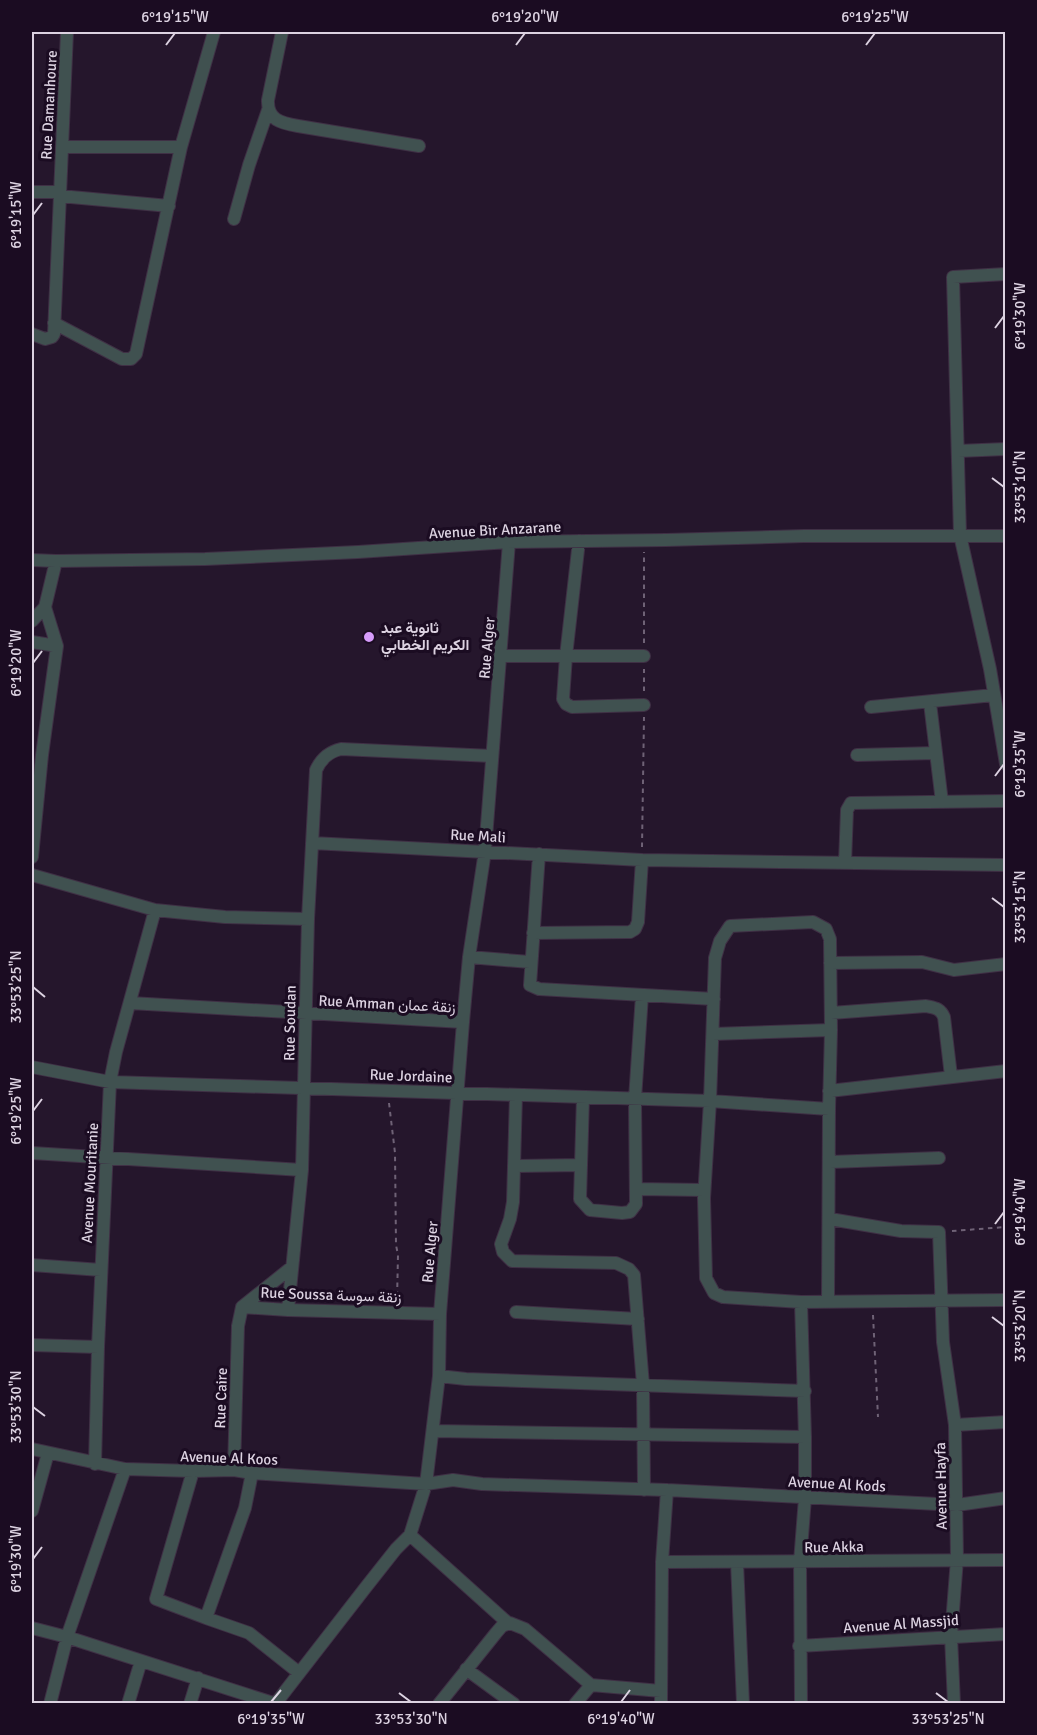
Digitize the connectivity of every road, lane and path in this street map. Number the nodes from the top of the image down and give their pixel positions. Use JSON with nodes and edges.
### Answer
{"nodes":[{"id":1,"x":67,"y":32,"type":"edge"},
{"id":2,"x":214,"y":32,"type":"edge"},
{"id":3,"x":282,"y":32,"type":"edge"},
{"id":4,"x":268,"y":110,"type":"junction"},
{"id":5,"x":419,"y":146,"type":"dead end"},
{"id":6,"x":62,"y":147,"type":"junction"},
{"id":7,"x":181,"y":147,"type":"junction"},
{"id":8,"x":32,"y":192,"type":"edge"},
{"id":9,"x":60,"y":194,"type":"junction"},
{"id":10,"x":169,"y":206,"type":"junction"},
{"id":11,"x":234,"y":219,"type":"dead end"},
{"id":12,"x":1005,"y":274,"type":"edge"},
{"id":13,"x":54,"y":323,"type":"junction"},
{"id":14,"x":32,"y":334,"type":"edge"},
{"id":15,"x":1005,"y":449,"type":"edge"},
{"id":16,"x":958,"y":451,"type":"junction"},
{"id":17,"x":960,"y":535,"type":"junction"},
{"id":18,"x":1005,"y":536,"type":"edge"},
{"id":19,"x":579,"y":541,"type":"junction"},
{"id":20,"x":510,"y":542,"type":"junction"},
{"id":21,"x":32,"y":560,"type":"edge"},
{"id":22,"x":56,"y":561,"type":"junction"},
{"id":23,"x":45,"y":607,"type":"junction"},
{"id":24,"x":32,"y":621,"type":"edge"},
{"id":25,"x":32,"y":642,"type":"edge"},
{"id":26,"x":57,"y":646,"type":"junction"},
{"id":27,"x":502,"y":656,"type":"junction"},
{"id":28,"x":566,"y":656,"type":"junction"},
{"id":29,"x":644,"y":656,"type":"dead end"},
{"id":30,"x":994,"y":695,"type":"junction"},
{"id":31,"x":930,"y":703,"type":"junction"},
{"id":32,"x":644,"y":705,"type":"dead end"},
{"id":33,"x":871,"y":707,"type":"dead end"},
{"id":34,"x":936,"y":753,"type":"junction"},
{"id":35,"x":857,"y":755,"type":"dead end"},
{"id":36,"x":492,"y":756,"type":"junction"},
{"id":37,"x":1005,"y":764,"type":"edge"},
{"id":38,"x":1005,"y":801,"type":"edge"},
{"id":39,"x":942,"y":802,"type":"junction"},
{"id":40,"x":312,"y":843,"type":"junction"},
{"id":41,"x":484,"y":851,"type":"junction"},
{"id":42,"x":539,"y":854,"type":"junction"},
{"id":43,"x":32,"y":857,"type":"edge"},
{"id":44,"x":642,"y":860,"type":"junction"},
{"id":45,"x":845,"y":863,"type":"junction"},
{"id":46,"x":1005,"y":865,"type":"edge"},
{"id":47,"x":32,"y":875,"type":"edge"},
{"id":48,"x":155,"y":910,"type":"junction"},
{"id":49,"x":308,"y":919,"type":"junction"},
{"id":50,"x":533,"y":933,"type":"junction"},
{"id":51,"x":470,"y":957,"type":"junction"},
{"id":52,"x":530,"y":962,"type":"junction"},
{"id":53,"x":830,"y":963,"type":"junction"},
{"id":54,"x":1005,"y":964,"type":"edge"},
{"id":55,"x":642,"y":995,"type":"junction"},
{"id":56,"x":714,"y":999,"type":"junction"},
{"id":57,"x":129,"y":1003,"type":"junction"},
{"id":58,"x":831,"y":1013,"type":"junction"},
{"id":59,"x":305,"y":1015,"type":"junction"},
{"id":60,"x":463,"y":1022,"type":"junction"},
{"id":61,"x":831,"y":1030,"type":"junction"},
{"id":62,"x":712,"y":1034,"type":"junction"},
{"id":63,"x":32,"y":1067,"type":"edge"},
{"id":64,"x":1005,"y":1071,"type":"edge"},
{"id":65,"x":951,"y":1076,"type":"junction"},
{"id":66,"x":111,"y":1082,"type":"junction"},
{"id":67,"x":305,"y":1088,"type":"junction"},
{"id":68,"x":388,"y":1091,"type":"junction"},
{"id":69,"x":829,"y":1091,"type":"junction"},
{"id":70,"x":458,"y":1093,"type":"junction"},
{"id":71,"x":516,"y":1095,"type":"junction"},
{"id":72,"x":583,"y":1097,"type":"junction"},
{"id":73,"x":635,"y":1099,"type":"junction"},
{"id":74,"x":710,"y":1101,"type":"junction"},
{"id":75,"x":829,"y":1109,"type":"junction"},
{"id":76,"x":32,"y":1154,"type":"edge"},
{"id":77,"x":106,"y":1157,"type":"junction"},
{"id":78,"x":939,"y":1158,"type":"dead end"},
{"id":79,"x":830,"y":1162,"type":"junction"},
{"id":80,"x":581,"y":1165,"type":"junction"},
{"id":81,"x":516,"y":1166,"type":"junction"},
{"id":82,"x":302,"y":1170,"type":"junction"},
{"id":83,"x":636,"y":1189,"type":"junction"},
{"id":84,"x":704,"y":1190,"type":"junction"},
{"id":85,"x":830,"y":1219,"type":"junction"},
{"id":86,"x":1005,"y":1227,"type":"edge"},
{"id":87,"x":939,"y":1232,"type":"junction"},
{"id":88,"x":32,"y":1265,"type":"edge"},
{"id":89,"x":292,"y":1268,"type":"junction"},
{"id":90,"x":101,"y":1270,"type":"junction"},
{"id":91,"x":940,"y":1299,"type":"junction"},
{"id":92,"x":1005,"y":1300,"type":"edge"},
{"id":93,"x":872,"y":1301,"type":"junction"},
{"id":94,"x":801,"y":1302,"type":"junction"},
{"id":95,"x":828,"y":1302,"type":"junction"},
{"id":96,"x":242,"y":1307,"type":"junction"},
{"id":97,"x":288,"y":1310,"type":"junction"},
{"id":98,"x":516,"y":1312,"type":"dead end"},
{"id":99,"x":397,"y":1313,"type":"junction"},
{"id":100,"x":440,"y":1314,"type":"junction"},
{"id":101,"x":638,"y":1319,"type":"junction"},
{"id":102,"x":238,"y":1326,"type":"joint"},
{"id":103,"x":32,"y":1345,"type":"edge"},
{"id":104,"x":98,"y":1347,"type":"junction"},
{"id":105,"x":439,"y":1376,"type":"junction"},
{"id":106,"x":643,"y":1385,"type":"junction"},
{"id":107,"x":805,"y":1391,"type":"junction"},
{"id":108,"x":878,"y":1418,"type":"dead end"},
{"id":109,"x":1005,"y":1422,"type":"edge"},
{"id":110,"x":955,"y":1425,"type":"junction"},
{"id":111,"x":434,"y":1431,"type":"junction"},
{"id":112,"x":643,"y":1435,"type":"junction"},
{"id":113,"x":805,"y":1437,"type":"junction"},
{"id":114,"x":32,"y":1449,"type":"edge"},
{"id":115,"x":48,"y":1453,"type":"junction"},
{"id":116,"x":95,"y":1464,"type":"junction"},
{"id":117,"x":125,"y":1469,"type":"junction"},
{"id":118,"x":234,"y":1470,"type":"junction"},
{"id":119,"x":193,"y":1471,"type":"junction"},
{"id":120,"x":252,"y":1473,"type":"junction"},
{"id":121,"x":426,"y":1484,"type":"junction"},
{"id":122,"x":644,"y":1490,"type":"junction"},
{"id":123,"x":667,"y":1490,"type":"junction"},
{"id":124,"x":805,"y":1498,"type":"junction"},
{"id":125,"x":1005,"y":1498,"type":"edge"},
{"id":126,"x":957,"y":1505,"type":"junction"},
{"id":127,"x":32,"y":1511,"type":"edge"},
{"id":128,"x":410,"y":1535,"type":"junction"},
{"id":129,"x":957,"y":1559,"type":"junction"},
{"id":130,"x":1005,"y":1560,"type":"edge"},
{"id":131,"x":662,"y":1562,"type":"junction"},
{"id":132,"x":737,"y":1562,"type":"junction"},
{"id":133,"x":800,"y":1562,"type":"junction"},
{"id":134,"x":206,"y":1618,"type":"junction"},
{"id":135,"x":507,"y":1623,"type":"junction"},
{"id":136,"x":32,"y":1628,"type":"edge"},
{"id":137,"x":1005,"y":1634,"type":"edge"},
{"id":138,"x":951,"y":1636,"type":"junction"},
{"id":139,"x":67,"y":1637,"type":"junction"},
{"id":140,"x":799,"y":1646,"type":"junction"},
{"id":141,"x":141,"y":1660,"type":"junction"},
{"id":142,"x":466,"y":1669,"type":"junction"},
{"id":143,"x":298,"y":1672,"type":"junction"},
{"id":144,"x":198,"y":1678,"type":"junction"},
{"id":145,"x":591,"y":1685,"type":"junction"},
{"id":146,"x":661,"y":1690,"type":"junction"},
{"id":147,"x":270,"y":1702,"type":"edge"},
{"id":148,"x":50,"y":1704,"type":"edge"},
{"id":149,"x":128,"y":1704,"type":"edge"},
{"id":150,"x":190,"y":1704,"type":"edge"},
{"id":151,"x":440,"y":1704,"type":"edge"},
{"id":152,"x":514,"y":1704,"type":"edge"},
{"id":153,"x":575,"y":1704,"type":"edge"},
{"id":154,"x":661,"y":1704,"type":"edge"},
{"id":155,"x":743,"y":1704,"type":"edge"},
{"id":156,"x":801,"y":1704,"type":"edge"},
{"id":157,"x":954,"y":1704,"type":"edge"}],
"edges":[{"from":1,"to":6,"type":"street","name":"Rue Damanhoure"},
{"from":2,"to":7,"type":"street"},
{"from":3,"to":4,"type":"street"},
{"from":4,"to":5,"type":"street"},
{"from":4,"to":11,"type":"street"},
{"from":6,"to":7,"type":"street"},
{"from":6,"to":9,"type":"street","name":"Rue Damanhoure"},
{"from":7,"to":10,"type":"street"},
{"from":8,"to":9,"type":"street"},
{"from":9,"to":10,"type":"street"},
{"from":9,"to":13,"type":"street","name":"Rue Damanhoure"},
{"from":10,"to":13,"type":"street"},
{"from":12,"to":16,"type":"street"},
{"from":13,"to":14,"type":"street"},
{"from":15,"to":16,"type":"street"},
{"from":16,"to":17,"type":"street"},
{"from":17,"to":18,"type":"street","name":"Avenue Bir Anzarane"},
{"from":17,"to":19,"type":"street","name":"Avenue Bir Anzarane"},
{"from":17,"to":30,"type":"street"},
{"from":19,"to":20,"type":"street","name":"Avenue Bir Anzarane"},
{"from":19,"to":28,"type":"street"},
{"from":20,"to":22,"type":"street","name":"Avenue Bir Anzarane"},
{"from":20,"to":27,"type":"street","name":"Rue Alger"},
{"from":21,"to":22,"type":"street","name":"Avenue Bir Anzarane"},
{"from":22,"to":23,"type":"street"},
{"from":23,"to":24,"type":"street"},
{"from":23,"to":26,"type":"street"},
{"from":25,"to":26,"type":"street"},
{"from":26,"to":43,"type":"street"},
{"from":27,"to":28,"type":"street"},
{"from":27,"to":36,"type":"street","name":"Rue Alger"},
{"from":28,"to":29,"type":"street"},
{"from":28,"to":32,"type":"street"},
{"from":30,"to":31,"type":"street"},
{"from":30,"to":37,"type":"street"},
{"from":31,"to":33,"type":"street"},
{"from":31,"to":34,"type":"street"},
{"from":34,"to":35,"type":"street"},
{"from":34,"to":39,"type":"street"},
{"from":36,"to":40,"type":"street","name":"Rue Soudan"},
{"from":36,"to":41,"type":"street","name":"Rue Alger"},
{"from":38,"to":39,"type":"street"},
{"from":39,"to":45,"type":"street"},
{"from":40,"to":41,"type":"street","name":"Rue Mali"},
{"from":40,"to":49,"type":"street","name":"Rue Soudan"},
{"from":41,"to":42,"type":"street","name":"Rue Mali"},
{"from":41,"to":51,"type":"street","name":"Rue Alger"},
{"from":42,"to":44,"type":"street","name":"Rue Mali"},
{"from":42,"to":50,"type":"street"},
{"from":44,"to":45,"type":"street","name":"Rue Mali"},
{"from":44,"to":50,"type":"street"},
{"from":45,"to":46,"type":"street","name":"Rue Mali"},
{"from":47,"to":48,"type":"street"},
{"from":48,"to":49,"type":"street"},
{"from":48,"to":57,"type":"street","name":"Avenue Mouritanie"},
{"from":49,"to":59,"type":"street","name":"Rue Soudan"},
{"from":50,"to":52,"type":"street"},
{"from":51,"to":52,"type":"street"},
{"from":51,"to":60,"type":"street","name":"Rue Alger"},
{"from":52,"to":55,"type":"street"},
{"from":53,"to":54,"type":"street"},
{"from":53,"to":56,"type":"street"},
{"from":53,"to":58,"type":"street"},
{"from":55,"to":56,"type":"street"},
{"from":55,"to":73,"type":"street"},
{"from":56,"to":62,"type":"street"},
{"from":57,"to":59,"type":"street","name":"Rue Amman زنقة عمان"},
{"from":57,"to":66,"type":"street","name":"Avenue Mouritanie"},
{"from":58,"to":61,"type":"street"},
{"from":58,"to":65,"type":"street"},
{"from":59,"to":60,"type":"street","name":"Rue Amman زنقة عمان"},
{"from":59,"to":67,"type":"street","name":"Rue Soudan"},
{"from":60,"to":70,"type":"street","name":"Rue Alger"},
{"from":61,"to":62,"type":"street"},
{"from":61,"to":69,"type":"street"},
{"from":62,"to":74,"type":"street"},
{"from":63,"to":66,"type":"street","name":"Rue Jordaine"},
{"from":64,"to":65,"type":"street"},
{"from":65,"to":69,"type":"street"},
{"from":66,"to":67,"type":"street","name":"Rue Jordaine"},
{"from":66,"to":77,"type":"street","name":"Avenue Mouritanie"},
{"from":67,"to":68,"type":"street","name":"Rue Jordaine"},
{"from":67,"to":82,"type":"street","name":"Rue Soudan"},
{"from":68,"to":70,"type":"street","name":"Rue Jordaine"},
{"from":68,"to":99,"type":"path"},
{"from":69,"to":75,"type":"street"},
{"from":70,"to":71,"type":"street","name":"Rue Jordaine"},
{"from":70,"to":100,"type":"street","name":"Rue Alger"},
{"from":71,"to":72,"type":"street","name":"Rue Jordaine"},
{"from":71,"to":81,"type":"street"},
{"from":72,"to":73,"type":"street","name":"Rue Jordaine"},
{"from":72,"to":80,"type":"street"},
{"from":73,"to":74,"type":"street","name":"Rue Jordaine"},
{"from":73,"to":83,"type":"street"},
{"from":74,"to":75,"type":"street","name":"Rue Jordaine"},
{"from":74,"to":84,"type":"street"},
{"from":75,"to":79,"type":"street"},
{"from":76,"to":77,"type":"street"},
{"from":77,"to":82,"type":"street"},
{"from":77,"to":90,"type":"street","name":"Avenue Mouritanie"},
{"from":78,"to":79,"type":"street"},
{"from":79,"to":85,"type":"street"},
{"from":80,"to":81,"type":"street"},
{"from":80,"to":83,"type":"street"},
{"from":81,"to":101,"type":"street"},
{"from":82,"to":89,"type":"street","name":"Rue Soudan"},
{"from":83,"to":84,"type":"street"},
{"from":84,"to":94,"type":"street"},
{"from":85,"to":87,"type":"street"},
{"from":85,"to":95,"type":"street"},
{"from":86,"to":87,"type":"path"},
{"from":87,"to":91,"type":"street","name":"Avenue Hayfa"},
{"from":88,"to":90,"type":"street"},
{"from":89,"to":96,"type":"street"},
{"from":89,"to":97,"type":"street","name":"Rue Soudan"},
{"from":90,"to":104,"type":"street","name":"Avenue Mouritanie"},
{"from":91,"to":92,"type":"street"},
{"from":91,"to":93,"type":"street"},
{"from":91,"to":110,"type":"street","name":"Avenue Hayfa"},
{"from":93,"to":95,"type":"street"},
{"from":93,"to":108,"type":"path"},
{"from":94,"to":95,"type":"street"},
{"from":94,"to":107,"type":"street"},
{"from":96,"to":97,"type":"street","name":"Rue Soussa زنقة سوسة"},
{"from":96,"to":102,"type":"street","name":"Rue Soussa زنقة سوسة"},
{"from":97,"to":99,"type":"street","name":"Rue Soussa زنقة سوسة"},
{"from":98,"to":101,"type":"street"},
{"from":99,"to":100,"type":"street","name":"Rue Soussa زنقة سوسة"},
{"from":100,"to":105,"type":"street","name":"Rue Alger"},
{"from":101,"to":106,"type":"street"},
{"from":102,"to":118,"type":"street","name":"Rue Caire"},
{"from":103,"to":104,"type":"street"},
{"from":104,"to":116,"type":"street","name":"Avenue Mouritanie"},
{"from":105,"to":106,"type":"street"},
{"from":105,"to":111,"type":"street","name":"Rue Alger"},
{"from":106,"to":107,"type":"street"},
{"from":106,"to":112,"type":"street"},
{"from":107,"to":113,"type":"street"},
{"from":109,"to":110,"type":"street"},
{"from":110,"to":126,"type":"street","name":"Avenue Hayfa"},
{"from":111,"to":112,"type":"street"},
{"from":111,"to":121,"type":"street","name":"Rue Alger"},
{"from":112,"to":113,"type":"street"},
{"from":112,"to":122,"type":"street"},
{"from":113,"to":124,"type":"street"},
{"from":114,"to":115,"type":"street","name":"Avenue Al Koos"},
{"from":115,"to":116,"type":"street","name":"Avenue Al Koos"},
{"from":115,"to":127,"type":"street"},
{"from":116,"to":117,"type":"street","name":"Avenue Al Koos"},
{"from":117,"to":119,"type":"street","name":"Avenue Al Koos"},
{"from":117,"to":139,"type":"street"},
{"from":118,"to":119,"type":"street","name":"Avenue Al Koos"},
{"from":118,"to":120,"type":"street","name":"Avenue Al Koos"},
{"from":119,"to":134,"type":"street"},
{"from":120,"to":121,"type":"street","name":"Avenue Al Koos"},
{"from":120,"to":134,"type":"street"},
{"from":121,"to":122,"type":"street","name":"Avenue Al Koos"},
{"from":121,"to":128,"type":"street","name":"Rue Alger"},
{"from":122,"to":123,"type":"street","name":"Avenue Al Kods"},
{"from":123,"to":124,"type":"street","name":"Avenue Al Kods"},
{"from":123,"to":131,"type":"street"},
{"from":124,"to":126,"type":"street","name":"Avenue Al Kods"},
{"from":124,"to":133,"type":"street"},
{"from":125,"to":126,"type":"street","name":"Avenue Al Kods"},
{"from":126,"to":129,"type":"street","name":"Avenue Hayfa"},
{"from":128,"to":135,"type":"street"},
{"from":128,"to":143,"type":"street","name":"Rue Alger"},
{"from":129,"to":130,"type":"street","name":"Rue Akka"},
{"from":129,"to":133,"type":"street","name":"Rue Akka"},
{"from":129,"to":138,"type":"street","name":"Avenue Hayfa"},
{"from":131,"to":132,"type":"street","name":"Rue Akka"},
{"from":131,"to":146,"type":"street"},
{"from":132,"to":133,"type":"street","name":"Rue Akka"},
{"from":132,"to":155,"type":"street"},
{"from":133,"to":140,"type":"street"},
{"from":134,"to":143,"type":"street"},
{"from":135,"to":142,"type":"street"},
{"from":135,"to":145,"type":"street"},
{"from":136,"to":139,"type":"street"},
{"from":137,"to":138,"type":"street","name":"Avenue Al Massjid"},
{"from":138,"to":140,"type":"street","name":"Avenue Al Massjid"},
{"from":138,"to":157,"type":"street","name":"Avenue Hayfa"},
{"from":139,"to":141,"type":"street"},
{"from":139,"to":148,"type":"street"},
{"from":140,"to":156,"type":"street"},
{"from":141,"to":144,"type":"street"},
{"from":141,"to":149,"type":"street"},
{"from":142,"to":151,"type":"street"},
{"from":142,"to":152,"type":"street"},
{"from":143,"to":147,"type":"street","name":"Rue Alger"},
{"from":144,"to":147,"type":"street"},
{"from":144,"to":150,"type":"street"},
{"from":145,"to":146,"type":"street"},
{"from":145,"to":153,"type":"street"},
{"from":146,"to":154,"type":"street"}]}
